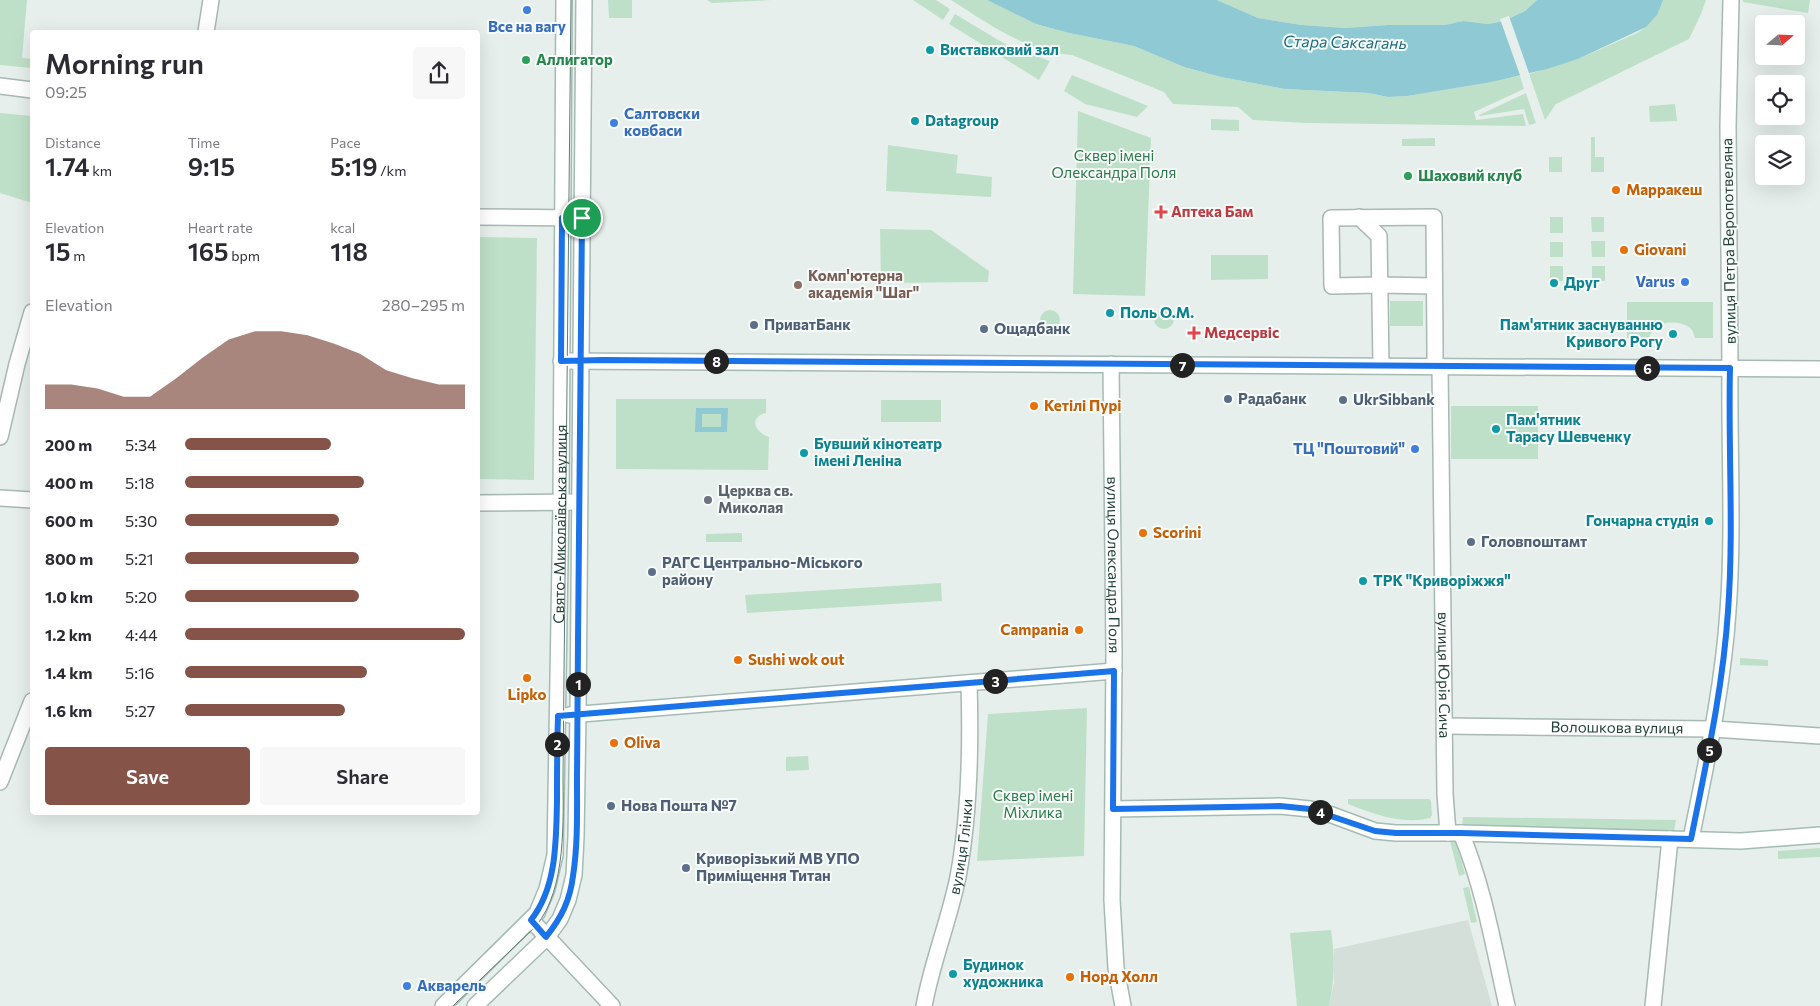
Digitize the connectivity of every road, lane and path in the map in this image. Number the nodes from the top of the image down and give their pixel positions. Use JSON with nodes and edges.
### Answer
{"nodes":[{"id":1,"x":211,"y":0,"type":"edge"},
{"id":2,"x":564,"y":0,"type":"edge"},
{"id":3,"x":584,"y":0,"type":"edge"},
{"id":4,"x":1731,"y":0,"type":"edge"},
{"id":5,"x":206,"y":30,"type":"edge"},
{"id":6,"x":0,"y":86,"type":"edge"},
{"id":7,"x":30,"y":90,"type":"edge"},
{"id":8,"x":480,"y":217,"type":"edge"},
{"id":9,"x":1359,"y":217,"type":"junction"},
{"id":10,"x":562,"y":218,"type":"junction"},
{"id":11,"x":582,"y":218,"type":"junction"},
{"id":12,"x":1379,"y":285,"type":"junction"},
{"id":13,"x":1434,"y":286,"type":"junction"},
{"id":14,"x":30,"y":319,"type":"edge"},
{"id":15,"x":582,"y":360,"type":"junction"},
{"id":16,"x":561,"y":361,"type":"junction"},
{"id":17,"x":1110,"y":364,"type":"junction"},
{"id":18,"x":1381,"y":366,"type":"junction"},
{"id":19,"x":1438,"y":366,"type":"junction"},
{"id":20,"x":1730,"y":368,"type":"junction"},
{"id":21,"x":1820,"y":369,"type":"edge"},
{"id":22,"x":0,"y":437,"type":"edge"},
{"id":23,"x":0,"y":498,"type":"edge"},
{"id":24,"x":30,"y":500,"type":"edge"},
{"id":25,"x":561,"y":502,"type":"junction"},
{"id":26,"x":579,"y":502,"type":"junction"},
{"id":27,"x":480,"y":503,"type":"edge"},
{"id":28,"x":1114,"y":671,"type":"junction"},
{"id":29,"x":969,"y":683,"type":"junction"},
{"id":30,"x":30,"y":706,"type":"edge"},
{"id":31,"x":578,"y":714,"type":"junction"},
{"id":32,"x":558,"y":716,"type":"junction"},
{"id":33,"x":1445,"y":726,"type":"junction"},
{"id":34,"x":1713,"y":729,"type":"junction"},
{"id":35,"x":1820,"y":736,"type":"edge"},
{"id":36,"x":0,"y":782,"type":"edge"},
{"id":37,"x":1113,"y":809,"type":"junction"},
{"id":38,"x":1454,"y":833,"type":"junction"},
{"id":39,"x":1820,"y":835,"type":"edge"},
{"id":40,"x":1670,"y":839,"type":"junction"},
{"id":41,"x":1691,"y":839,"type":"junction"},
{"id":42,"x":531,"y":920,"type":"junction"},
{"id":43,"x":546,"y":937,"type":"junction"},
{"id":44,"x":443,"y":1006,"type":"edge"},
{"id":45,"x":475,"y":1006,"type":"edge"},
{"id":46,"x":612,"y":1006,"type":"edge"},
{"id":47,"x":924,"y":1006,"type":"edge"},
{"id":48,"x":1123,"y":1006,"type":"edge"},
{"id":49,"x":1507,"y":1006,"type":"edge"},
{"id":50,"x":1653,"y":1006,"type":"edge"}],
"edges":[{"from":1,"to":5,"type":"street"},
{"from":2,"to":10,"type":"street","name":"Свято-Миколаївська вулиця"},
{"from":3,"to":11,"type":"street","name":"Свято-Миколаївська вулиця"},
{"from":4,"to":20,"type":"street","name":"вулиця Петра Веропотвеляна"},
{"from":6,"to":7,"type":"street"},
{"from":8,"to":10,"type":"street"},
{"from":9,"to":12,"type":"street"},
{"from":9,"to":12,"type":"street"},
{"from":9,"to":13,"type":"street","name":"вулиця Юрія Сича"},
{"from":10,"to":11,"type":"street"},
{"from":10,"to":16,"type":"street","name":"Свято-Миколаївська вулиця"},
{"from":11,"to":15,"type":"street","name":"Свято-Миколаївська вулиця"},
{"from":12,"to":13,"type":"street"},
{"from":12,"to":18,"type":"street"},
{"from":13,"to":19,"type":"street","name":"вулиця Юрія Сича"},
{"from":14,"to":22,"type":"street"},
{"from":15,"to":16,"type":"street"},
{"from":15,"to":17,"type":"street"},
{"from":15,"to":26,"type":"street","name":"Свято-Миколаївська вулиця"},
{"from":16,"to":25,"type":"street","name":"Свято-Миколаївська вулиця"},
{"from":17,"to":18,"type":"street"},
{"from":17,"to":28,"type":"street","name":"вулиця Олександра Поля"},
{"from":18,"to":19,"type":"street"},
{"from":19,"to":20,"type":"street"},
{"from":19,"to":33,"type":"street","name":"вулиця Юрія Сича"},
{"from":20,"to":21,"type":"street"},
{"from":20,"to":34,"type":"street","name":"вулиця Петра Веропотвеляна"},
{"from":23,"to":24,"type":"street"},
{"from":25,"to":26,"type":"street"},
{"from":25,"to":27,"type":"street"},
{"from":25,"to":32,"type":"street","name":"Свято-Миколаївська вулиця"},
{"from":26,"to":31,"type":"street","name":"Свято-Миколаївська вулиця"},
{"from":28,"to":29,"type":"street"},
{"from":28,"to":37,"type":"street","name":"вулиця Олександра Поля"},
{"from":29,"to":31,"type":"street"},
{"from":29,"to":47,"type":"street","name":"вулиця Глінки"},
{"from":30,"to":36,"type":"street"},
{"from":31,"to":32,"type":"street"},
{"from":31,"to":43,"type":"street","name":"Свято-Миколаївська вулиця"},
{"from":32,"to":42,"type":"street","name":"Свято-Миколаївська вулиця"},
{"from":33,"to":34,"type":"street","name":"Волошкова вулиця"},
{"from":33,"to":38,"type":"street","name":"вулиця Юрія Сича"},
{"from":34,"to":35,"type":"street","name":"Волошкова вулиця"},
{"from":34,"to":41,"type":"street","name":"вулиця Петра Веропотвеляна"},
{"from":37,"to":38,"type":"street"},
{"from":37,"to":48,"type":"street","name":"вулиця Олександра Поля"},
{"from":38,"to":40,"type":"street"},
{"from":38,"to":49,"type":"street","name":"вулиця Юрія Сича"},
{"from":39,"to":41,"type":"street"},
{"from":40,"to":41,"type":"street"},
{"from":40,"to":50,"type":"street"},
{"from":42,"to":43,"type":"street"},
{"from":42,"to":44,"type":"street","name":"Свято-Миколаївська вулиця"},
{"from":43,"to":45,"type":"street","name":"Свято-Миколаївська вулиця"},
{"from":43,"to":46,"type":"street"}]}
